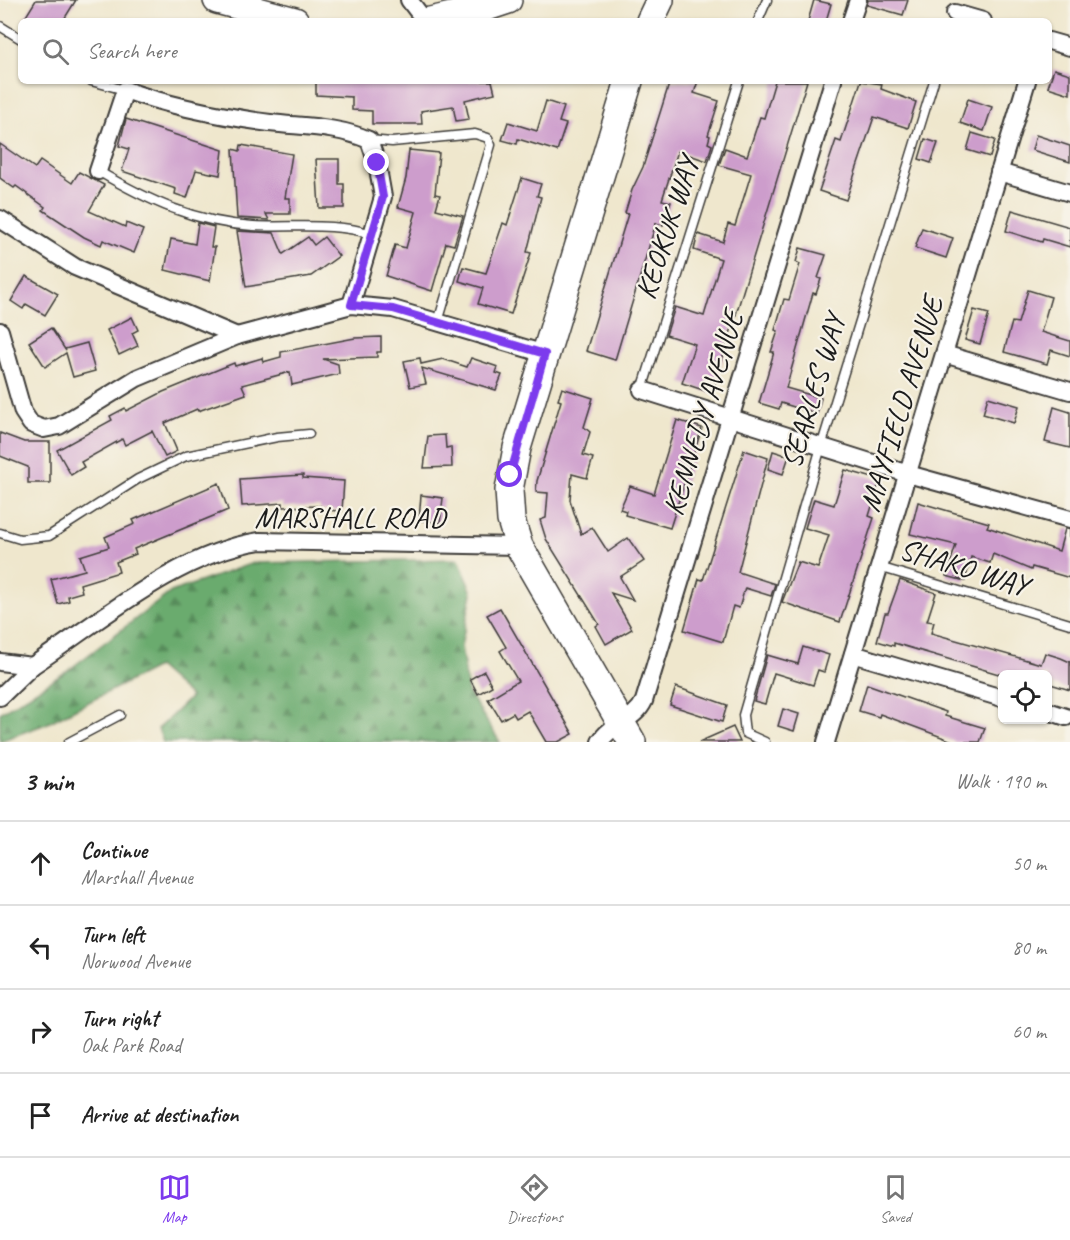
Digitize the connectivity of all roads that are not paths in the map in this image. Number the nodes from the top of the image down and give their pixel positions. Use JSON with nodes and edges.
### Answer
{"nodes":[{"id":1,"x":217,"y":0,"type":"edge"},
{"id":2,"x":409,"y":0,"type":"edge"},
{"id":3,"x":508,"y":0,"type":"edge"},
{"id":4,"x":648,"y":0,"type":"edge"},
{"id":5,"x":660,"y":0,"type":"edge"},
{"id":6,"x":767,"y":0,"type":"edge"},
{"id":7,"x":858,"y":0,"type":"edge"},
{"id":8,"x":284,"y":18,"type":"edge"},
{"id":9,"x":425,"y":18,"type":"edge"},
{"id":10,"x":442,"y":18,"type":"edge"},
{"id":11,"x":645,"y":18,"type":"edge"},
{"id":12,"x":651,"y":18,"type":"edge"},
{"id":13,"x":759,"y":18,"type":"edge"},
{"id":14,"x":852,"y":18,"type":"edge"},
{"id":15,"x":0,"y":26,"type":"edge"},
{"id":16,"x":18,"y":37,"type":"edge"},
{"id":17,"x":1052,"y":42,"type":"edge"},
{"id":18,"x":1070,"y":47,"type":"edge"},
{"id":19,"x":102,"y":84,"type":"edge"},
{"id":20,"x":628,"y":84,"type":"edge"},
{"id":21,"x":738,"y":84,"type":"edge"},
{"id":22,"x":832,"y":84,"type":"edge"},
{"id":23,"x":933,"y":84,"type":"edge"},
{"id":24,"x":1026,"y":84,"type":"edge"},
{"id":25,"x":125,"y":90,"type":"junction"},
{"id":26,"x":369,"y":140,"type":"junction"},
{"id":27,"x":98,"y":171,"type":"joint"},
{"id":28,"x":999,"y":172,"type":"junction"},
{"id":29,"x":1070,"y":194,"type":"edge"},
{"id":30,"x":0,"y":219,"type":"edge"},
{"id":31,"x":373,"y":234,"type":"junction"},
{"id":32,"x":351,"y":305,"type":"junction"},
{"id":33,"x":438,"y":322,"type":"junction"},
{"id":34,"x":0,"y":331,"type":"edge"},
{"id":35,"x":237,"y":336,"type":"junction"},
{"id":36,"x":545,"y":354,"type":"junction"},
{"id":37,"x":944,"y":354,"type":"junction"},
{"id":38,"x":642,"y":390,"type":"joint"},
{"id":39,"x":1070,"y":391,"type":"edge"},
{"id":40,"x":730,"y":418,"type":"junction"},
{"id":41,"x":309,"y":434,"type":"dead end"},
{"id":42,"x":821,"y":447,"type":"junction"},
{"id":43,"x":908,"y":474,"type":"junction"},
{"id":44,"x":1070,"y":519,"type":"edge"},
{"id":45,"x":0,"y":533,"type":"edge"},
{"id":46,"x":519,"y":546,"type":"junction"},
{"id":47,"x":879,"y":567,"type":"junction"},
{"id":48,"x":1070,"y":624,"type":"edge"},
{"id":49,"x":853,"y":654,"type":"junction"},
{"id":50,"x":0,"y":662,"type":"edge"},
{"id":51,"x":32,"y":666,"type":"junction"},
{"id":52,"x":0,"y":697,"type":"edge"},
{"id":53,"x":998,"y":697,"type":"edge"},
{"id":54,"x":1052,"y":713,"type":"edge"},
{"id":55,"x":120,"y":715,"type":"dead end"},
{"id":56,"x":1066,"y":717,"type":"dead end"},
{"id":57,"x":626,"y":733,"type":"edge"},
{"id":58,"x":69,"y":742,"type":"edge"},
{"id":59,"x":600,"y":742,"type":"edge"},
{"id":60,"x":765,"y":742,"type":"edge"},
{"id":61,"x":826,"y":742,"type":"edge"}],
"edges":[{"from":1,"to":8,"type":"main road"},
{"from":2,"to":9,"type":"street"},
{"from":3,"to":10,"type":"main road"},
{"from":4,"to":11,"type":"main road"},
{"from":5,"to":12,"type":"main road"},
{"from":6,"to":13,"type":"lane"},
{"from":7,"to":14,"type":"street"},
{"from":15,"to":16,"type":"lane"},
{"from":17,"to":18,"type":"street"},
{"from":19,"to":25,"type":"lane"},
{"from":20,"to":36,"type":"main road"},
{"from":21,"to":38,"type":"lane","name":"KEOKUK WAY"},
{"from":22,"to":40,"type":"street","name":"KENNEDY AVENUE"},
{"from":23,"to":42,"type":"lane","name":"SEARLES WAY"},
{"from":24,"to":28,"type":"street","name":"MAYFIELD AVENUE"},
{"from":25,"to":26,"type":"street"},
{"from":25,"to":27,"type":"street"},
{"from":26,"to":31,"type":"street"},
{"from":26,"to":33,"type":"lane"},
{"from":27,"to":31,"type":"lane"},
{"from":28,"to":29,"type":"street"},
{"from":28,"to":37,"type":"street","name":"MAYFIELD AVENUE"},
{"from":30,"to":35,"type":"street"},
{"from":31,"to":32,"type":"street"},
{"from":32,"to":33,"type":"street"},
{"from":32,"to":35,"type":"street"},
{"from":33,"to":36,"type":"street"},
{"from":34,"to":35,"type":"street"},
{"from":36,"to":46,"type":"main road"},
{"from":37,"to":39,"type":"street"},
{"from":37,"to":43,"type":"street","name":"MAYFIELD AVENUE"},
{"from":38,"to":40,"type":"street"},
{"from":40,"to":42,"type":"street"},
{"from":40,"to":57,"type":"street","name":"KENNEDY AVENUE"},
{"from":41,"to":45,"type":"lane"},
{"from":42,"to":43,"type":"street"},
{"from":42,"to":60,"type":"lane","name":"SEARLES WAY"},
{"from":43,"to":44,"type":"street"},
{"from":43,"to":47,"type":"street","name":"MAYFIELD AVENUE"},
{"from":46,"to":51,"type":"street","name":"MARSHALL ROAD"},
{"from":46,"to":57,"type":"main road"},
{"from":47,"to":48,"type":"lane","name":"SHAKO WAY"},
{"from":47,"to":49,"type":"street","name":"MAYFIELD AVENUE"},
{"from":49,"to":53,"type":"street"},
{"from":49,"to":61,"type":"street","name":"MAYFIELD AVENUE"},
{"from":50,"to":51,"type":"street"},
{"from":51,"to":52,"type":"street","name":"MARSHALL ROAD"},
{"from":54,"to":56,"type":"street"},
{"from":55,"to":58,"type":"lane"},
{"from":57,"to":59,"type":"street","name":"KENNEDY AVENUE"}]}
